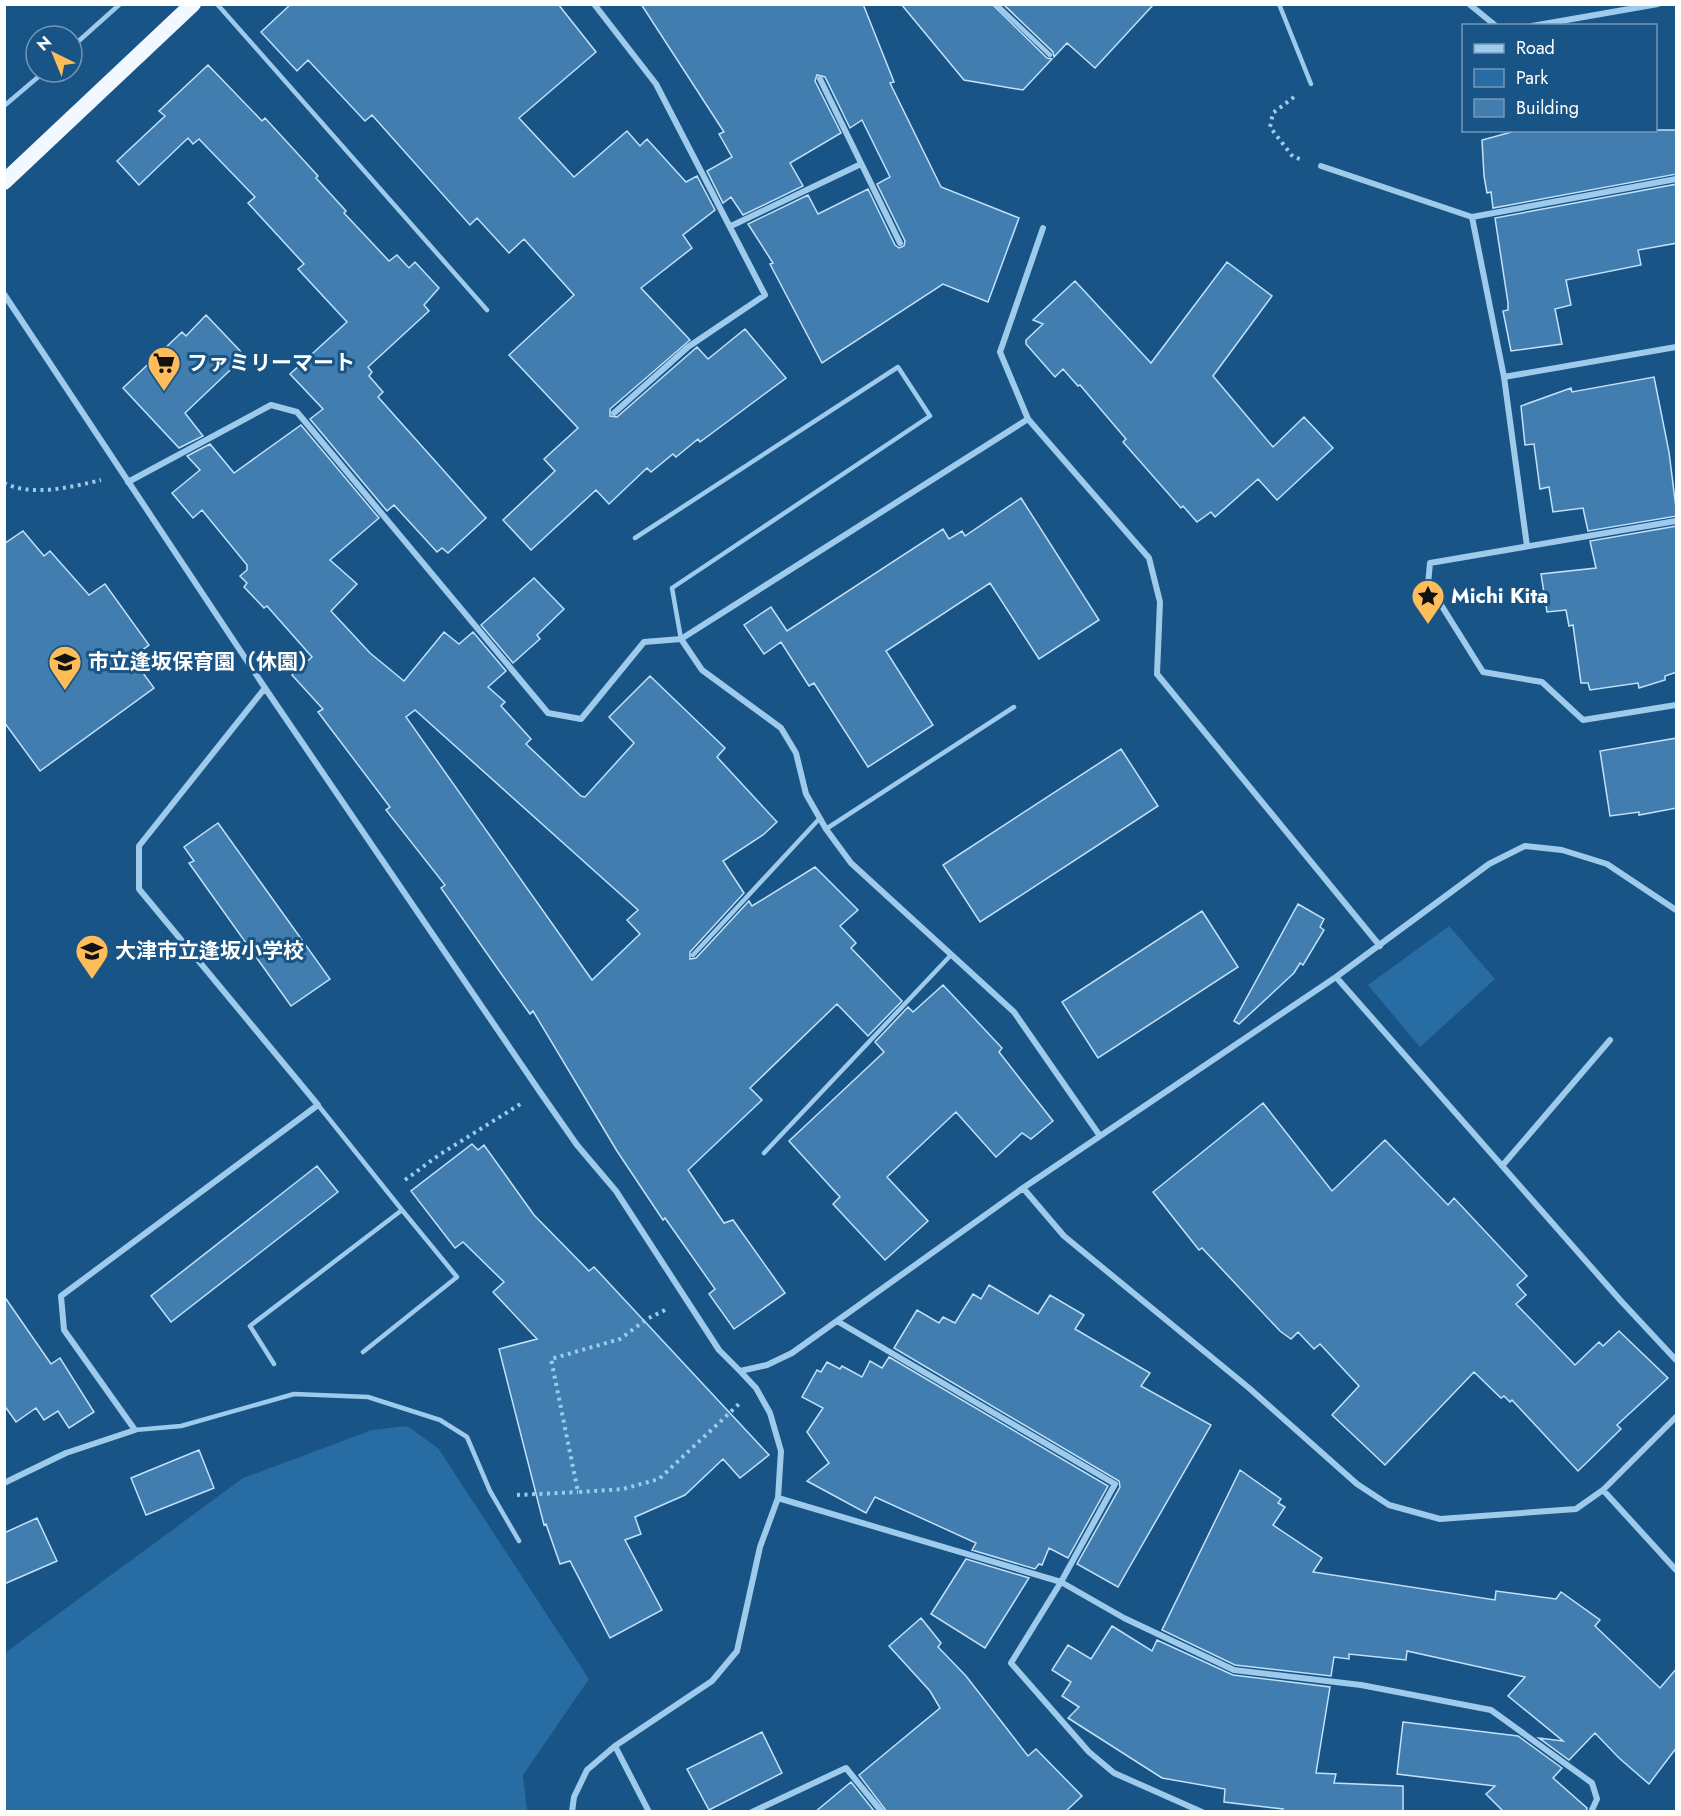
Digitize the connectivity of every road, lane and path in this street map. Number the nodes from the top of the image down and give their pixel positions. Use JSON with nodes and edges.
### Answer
{"nodes":[{"id":1,"x":120,"y":4,"type":"edge"},
{"id":2,"x":193,"y":4,"type":"edge"},
{"id":3,"x":217,"y":4,"type":"edge"},
{"id":4,"x":594,"y":4,"type":"edge"},
{"id":5,"x":996,"y":4,"type":"edge"},
{"id":6,"x":1279,"y":4,"type":"edge"},
{"id":7,"x":1469,"y":4,"type":"edge"},
{"id":8,"x":1658,"y":4,"type":"edge"},
{"id":9,"x":1494,"y":24,"type":"edge"},
{"id":10,"x":1543,"y":24,"type":"edge"},
{"id":11,"x":84,"y":36,"type":"edge"},
{"id":12,"x":1050,"y":55,"type":"dead end"},
{"id":13,"x":820,"y":79,"type":"dead end"},
{"id":14,"x":30,"y":84,"type":"edge"},
{"id":15,"x":1311,"y":84,"type":"joint"},
{"id":16,"x":4,"y":106,"type":"edge"},
{"id":17,"x":861,"y":164,"type":"junction"},
{"id":18,"x":1321,"y":166,"type":"joint"},
{"id":19,"x":1677,"y":179,"type":"edge"},
{"id":20,"x":4,"y":182,"type":"edge"},
{"id":21,"x":1472,"y":217,"type":"junction"},
{"id":22,"x":731,"y":226,"type":"junction"},
{"id":23,"x":1043,"y":228,"type":"dead end"},
{"id":24,"x":900,"y":243,"type":"dead end"},
{"id":25,"x":4,"y":294,"type":"edge"},
{"id":26,"x":487,"y":309,"type":"dead end"},
{"id":27,"x":1677,"y":347,"type":"edge"},
{"id":28,"x":1504,"y":377,"type":"junction"},
{"id":29,"x":615,"y":413,"type":"dead end"},
{"id":30,"x":1028,"y":419,"type":"junction"},
{"id":31,"x":107,"y":478,"type":"dead end"},
{"id":32,"x":128,"y":482,"type":"junction"},
{"id":33,"x":4,"y":483,"type":"edge"},
{"id":34,"x":1677,"y":521,"type":"edge"},
{"id":35,"x":635,"y":538,"type":"dead end"},
{"id":36,"x":1527,"y":546,"type":"junction"},
{"id":37,"x":681,"y":639,"type":"junction"},
{"id":38,"x":265,"y":688,"type":"junction"},
{"id":39,"x":1677,"y":705,"type":"edge"},
{"id":40,"x":1014,"y":707,"type":"dead end"},
{"id":41,"x":820,"y":818,"type":"junction"},
{"id":42,"x":826,"y":829,"type":"junction"},
{"id":43,"x":1677,"y":910,"type":"edge"},
{"id":44,"x":1380,"y":946,"type":"junction"},
{"id":45,"x":693,"y":955,"type":"dead end"},
{"id":46,"x":951,"y":955,"type":"junction"},
{"id":47,"x":1336,"y":977,"type":"junction"},
{"id":48,"x":1610,"y":1040,"type":"dead end"},
{"id":49,"x":540,"y":1092,"type":"junction"},
{"id":50,"x":318,"y":1105,"type":"junction"},
{"id":51,"x":1100,"y":1136,"type":"junction"},
{"id":52,"x":764,"y":1153,"type":"dead end"},
{"id":53,"x":1502,"y":1166,"type":"junction"},
{"id":54,"x":398,"y":1186,"type":"dead end"},
{"id":55,"x":1023,"y":1188,"type":"junction"},
{"id":56,"x":402,"y":1210,"type":"junction"},
{"id":57,"x":687,"y":1299,"type":"junction"},
{"id":58,"x":837,"y":1321,"type":"junction"},
{"id":59,"x":363,"y":1352,"type":"dead end"},
{"id":60,"x":1677,"y":1360,"type":"edge"},
{"id":61,"x":274,"y":1364,"type":"dead end"},
{"id":62,"x":740,"y":1371,"type":"junction"},
{"id":63,"x":756,"y":1389,"type":"junction"},
{"id":64,"x":1677,"y":1417,"type":"edge"},
{"id":65,"x":135,"y":1430,"type":"junction"},
{"id":66,"x":4,"y":1483,"type":"edge"},
{"id":67,"x":1603,"y":1490,"type":"junction"},
{"id":68,"x":578,"y":1492,"type":"junction"},
{"id":69,"x":520,"y":1496,"type":"dead end"},
{"id":70,"x":778,"y":1498,"type":"junction"},
{"id":71,"x":519,"y":1541,"type":"dead end"},
{"id":72,"x":1677,"y":1570,"type":"edge"},
{"id":73,"x":1061,"y":1582,"type":"junction"},
{"id":74,"x":615,"y":1746,"type":"junction"},
{"id":75,"x":572,"y":1812,"type":"edge"},
{"id":76,"x":649,"y":1812,"type":"edge"},
{"id":77,"x":752,"y":1812,"type":"edge"},
{"id":78,"x":882,"y":1812,"type":"edge"},
{"id":79,"x":1202,"y":1812,"type":"edge"},
{"id":80,"x":1592,"y":1812,"type":"edge"}],
"edges":[{"from":1,"to":11,"type":"lane"},
{"from":2,"to":20,"type":"highway"},
{"from":3,"to":26,"type":"lane"},
{"from":4,"to":22,"type":"street"},
{"from":5,"to":12,"type":"lane"},
{"from":6,"to":15,"type":"lane"},
{"from":7,"to":9,"type":"street"},
{"from":8,"to":10,"type":"street"},
{"from":13,"to":17,"type":"street"},
{"from":14,"to":16,"type":"lane"},
{"from":15,"to":18,"type":"path"},
{"from":17,"to":22,"type":"street"},
{"from":17,"to":24,"type":"street"},
{"from":18,"to":21,"type":"street"},
{"from":19,"to":21,"type":"street"},
{"from":21,"to":28,"type":"street"},
{"from":22,"to":29,"type":"street"},
{"from":23,"to":30,"type":"street"},
{"from":25,"to":32,"type":"street"},
{"from":27,"to":28,"type":"street"},
{"from":28,"to":36,"type":"street"},
{"from":30,"to":37,"type":"street"},
{"from":30,"to":44,"type":"street"},
{"from":31,"to":33,"type":"path"},
{"from":32,"to":37,"type":"street"},
{"from":32,"to":38,"type":"street"},
{"from":34,"to":36,"type":"street"},
{"from":35,"to":37,"type":"lane"},
{"from":36,"to":39,"type":"street"},
{"from":37,"to":41,"type":"street"},
{"from":38,"to":49,"type":"street"},
{"from":38,"to":50,"type":"street"},
{"from":40,"to":42,"type":"lane"},
{"from":41,"to":42,"type":"street"},
{"from":41,"to":45,"type":"lane"},
{"from":42,"to":46,"type":"street"},
{"from":43,"to":44,"type":"street"},
{"from":44,"to":47,"type":"street"},
{"from":46,"to":51,"type":"street"},
{"from":46,"to":52,"type":"lane"},
{"from":47,"to":51,"type":"street"},
{"from":47,"to":53,"type":"street"},
{"from":48,"to":53,"type":"street"},
{"from":49,"to":54,"type":"path"},
{"from":49,"to":57,"type":"street"},
{"from":50,"to":56,"type":"lane"},
{"from":50,"to":65,"type":"street"},
{"from":51,"to":55,"type":"street"},
{"from":53,"to":60,"type":"street"},
{"from":55,"to":58,"type":"street"},
{"from":55,"to":67,"type":"street"},
{"from":56,"to":59,"type":"lane"},
{"from":56,"to":61,"type":"lane"},
{"from":57,"to":62,"type":"street"},
{"from":57,"to":68,"type":"path"},
{"from":58,"to":62,"type":"street"},
{"from":58,"to":73,"type":"street"},
{"from":62,"to":63,"type":"street"},
{"from":63,"to":68,"type":"path"},
{"from":63,"to":70,"type":"street"},
{"from":64,"to":67,"type":"street"},
{"from":65,"to":66,"type":"street"},
{"from":65,"to":71,"type":"lane"},
{"from":67,"to":72,"type":"street"},
{"from":68,"to":69,"type":"path"},
{"from":70,"to":73,"type":"street"},
{"from":70,"to":74,"type":"street"},
{"from":73,"to":79,"type":"street"},
{"from":73,"to":80,"type":"street"},
{"from":74,"to":75,"type":"street"},
{"from":74,"to":76,"type":"street"},
{"from":77,"to":78,"type":"street"}]}
